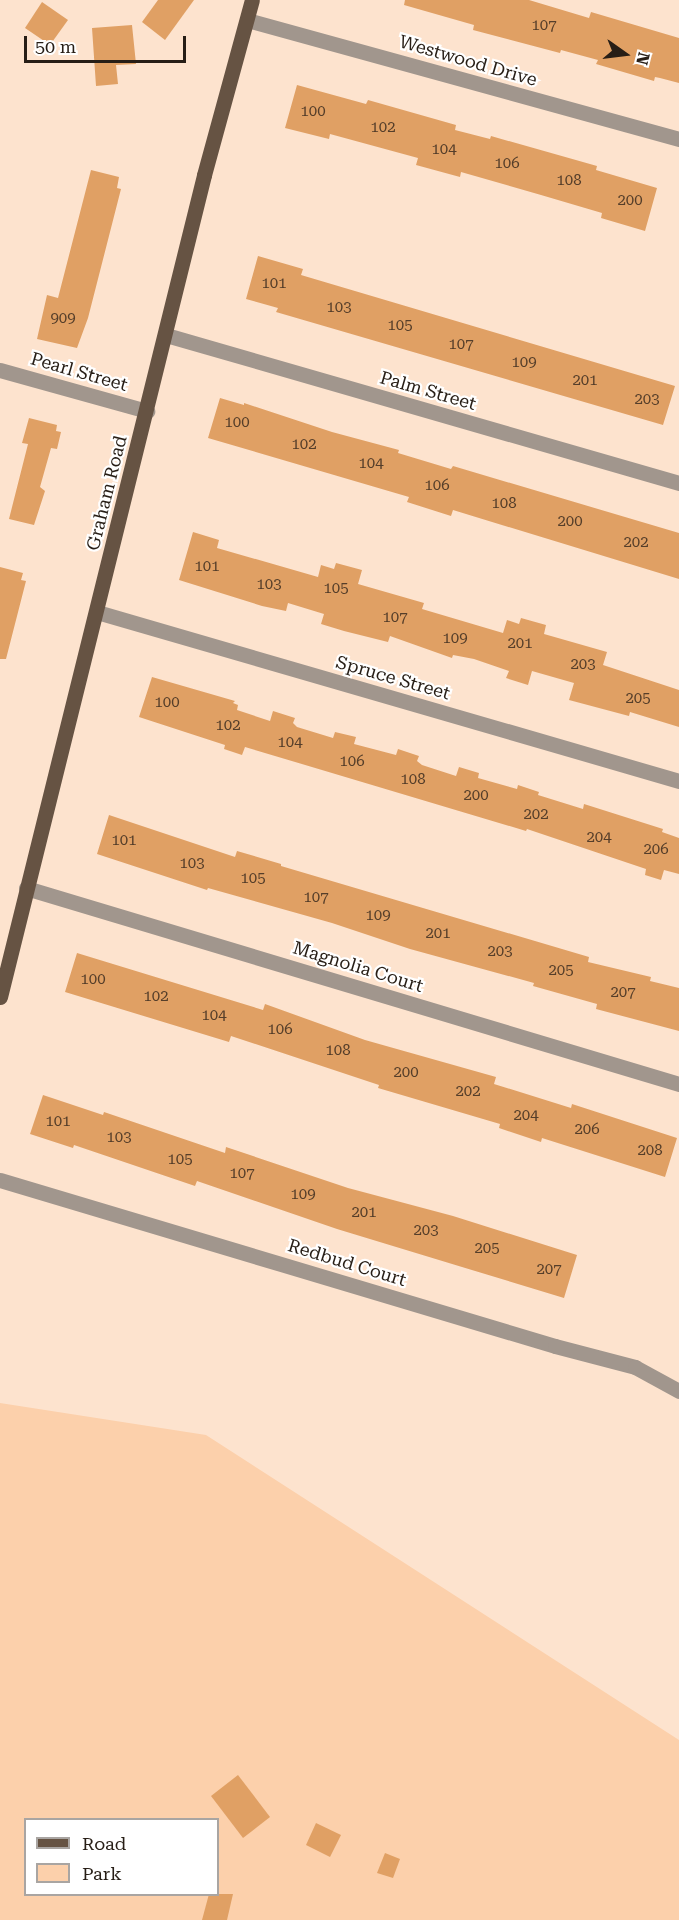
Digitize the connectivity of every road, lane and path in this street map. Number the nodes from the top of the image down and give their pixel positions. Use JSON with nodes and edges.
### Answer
{"nodes":[{"id":1,"x":252,"y":0,"type":"edge"},
{"id":2,"x":247,"y":20,"type":"junction"},
{"id":3,"x":679,"y":139,"type":"edge"},
{"id":4,"x":166,"y":335,"type":"junction"},
{"id":5,"x":0,"y":370,"type":"edge"},
{"id":6,"x":147,"y":411,"type":"junction"},
{"id":7,"x":679,"y":483,"type":"edge"},
{"id":8,"x":97,"y":612,"type":"junction"},
{"id":9,"x":679,"y":781,"type":"edge"},
{"id":10,"x":26,"y":888,"type":"junction"},
{"id":11,"x":0,"y":997,"type":"edge"},
{"id":12,"x":679,"y":1084,"type":"edge"},
{"id":13,"x":0,"y":1180,"type":"edge"},
{"id":14,"x":679,"y":1391,"type":"edge"}],
"edges":[{"from":1,"to":2,"type":"main road","name":"Graham Road"},
{"from":2,"to":3,"type":"street","name":"Westwood Drive"},
{"from":2,"to":4,"type":"main road","name":"Graham Road"},
{"from":4,"to":6,"type":"main road","name":"Graham Road"},
{"from":4,"to":7,"type":"street","name":"Palm Street"},
{"from":5,"to":6,"type":"street","name":"Pearl Street"},
{"from":6,"to":8,"type":"main road","name":"Graham Road"},
{"from":8,"to":9,"type":"street","name":"Spruce Street"},
{"from":8,"to":10,"type":"main road","name":"Graham Road"},
{"from":10,"to":11,"type":"main road","name":"Graham Road"},
{"from":10,"to":12,"type":"street","name":"Magnolia Court"},
{"from":13,"to":14,"type":"street","name":"Redbud Court"}]}
